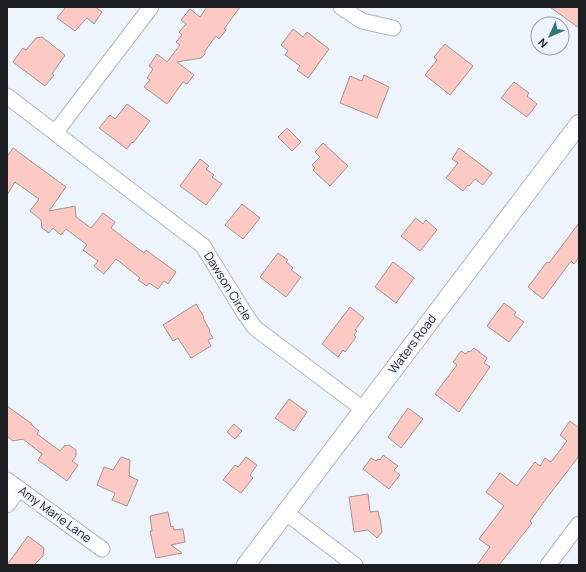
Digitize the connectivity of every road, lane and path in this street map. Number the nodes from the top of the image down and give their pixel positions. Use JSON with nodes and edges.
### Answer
{"nodes":[{"id":1,"x":151,"y":7,"type":"edge"},
{"id":2,"x":341,"y":7,"type":"edge"},
{"id":3,"x":393,"y":28,"type":"dead end"},
{"id":4,"x":7,"y":96,"type":"edge"},
{"id":5,"x":579,"y":124,"type":"edge"},
{"id":6,"x":55,"y":133,"type":"junction"},
{"id":7,"x":363,"y":409,"type":"junction"},
{"id":8,"x":7,"y":480,"type":"edge"},
{"id":9,"x":19,"y":489,"type":"junction"},
{"id":10,"x":7,"y":505,"type":"edge"},
{"id":11,"x":285,"y":512,"type":"junction"},
{"id":12,"x":579,"y":524,"type":"edge"},
{"id":13,"x":102,"y":549,"type":"dead end"},
{"id":14,"x":246,"y":565,"type":"edge"},
{"id":15,"x":355,"y":565,"type":"edge"},
{"id":16,"x":548,"y":565,"type":"edge"}],
"edges":[{"from":1,"to":6,"type":"street"},
{"from":2,"to":3,"type":"street"},
{"from":4,"to":6,"type":"street","name":"Dawson Circle"},
{"from":5,"to":7,"type":"street","name":"Waters Road"},
{"from":6,"to":7,"type":"street","name":"Dawson Circle"},
{"from":7,"to":11,"type":"street","name":"Waters Road"},
{"from":8,"to":9,"type":"street","name":"Amy Marie Lane"},
{"from":9,"to":10,"type":"street"},
{"from":9,"to":13,"type":"street","name":"Amy Marie Lane"},
{"from":11,"to":14,"type":"street","name":"Waters Road"},
{"from":11,"to":15,"type":"street"},
{"from":12,"to":16,"type":"street"}]}
